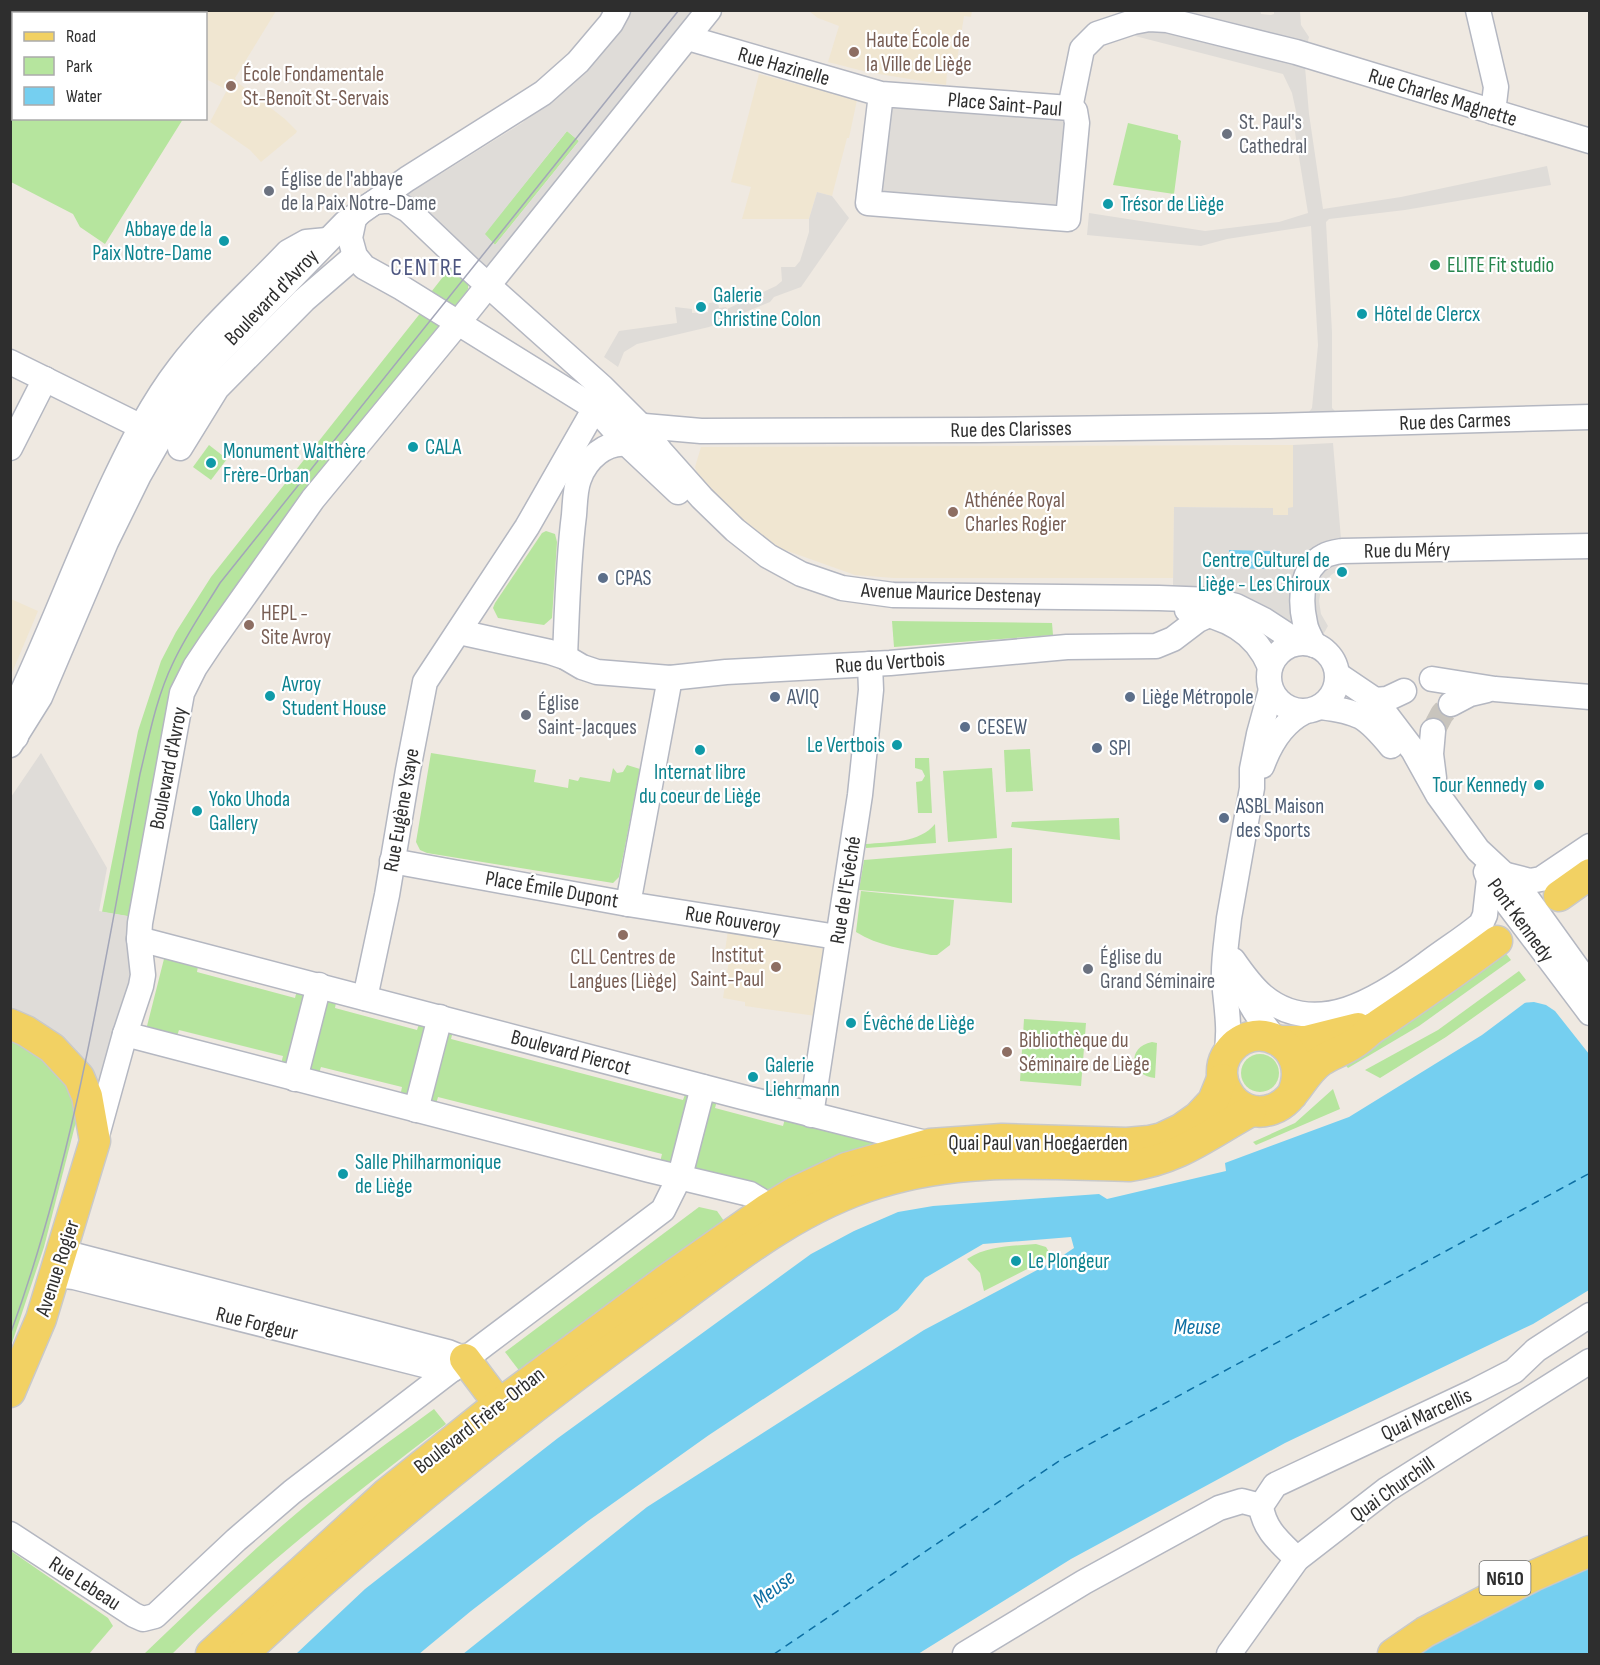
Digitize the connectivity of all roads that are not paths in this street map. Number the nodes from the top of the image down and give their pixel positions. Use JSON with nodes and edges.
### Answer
{"nodes":[{"id":1,"x":618,"y":10,"type":"edge"},
{"id":2,"x":709,"y":10,"type":"edge"},
{"id":3,"x":1478,"y":10,"type":"edge"},
{"id":4,"x":688,"y":38,"type":"junction"},
{"id":5,"x":881,"y":94,"type":"junction"},
{"id":6,"x":1070,"y":108,"type":"junction"},
{"id":7,"x":1493,"y":112,"type":"junction"},
{"id":8,"x":1590,"y":141,"type":"edge"},
{"id":9,"x":362,"y":210,"type":"junction"},
{"id":10,"x":355,"y":256,"type":"junction"},
{"id":11,"x":488,"y":285,"type":"junction"},
{"id":12,"x":458,"y":323,"type":"junction"},
{"id":13,"x":10,"y":362,"type":"edge"},
{"id":14,"x":45,"y":379,"type":"junction"},
{"id":15,"x":595,"y":408,"type":"junction"},
{"id":16,"x":1590,"y":417,"type":"edge"},
{"id":17,"x":1320,"y":424,"type":"joint"},
{"id":18,"x":701,"y":431,"type":"junction"},
{"id":19,"x":635,"y":435,"type":"junction"},
{"id":20,"x":161,"y":437,"type":"junction"},
{"id":21,"x":10,"y":448,"type":"edge"},
{"id":22,"x":686,"y":480,"type":"junction"},
{"id":23,"x":527,"y":527,"type":"junction"},
{"id":24,"x":570,"y":542,"type":"junction"},
{"id":25,"x":1590,"y":546,"type":"edge"},
{"id":26,"x":1209,"y":615,"type":"junction"},
{"id":27,"x":459,"y":632,"type":"junction"},
{"id":28,"x":1307,"y":643,"type":"junction"},
{"id":29,"x":565,"y":657,"type":"junction"},
{"id":30,"x":870,"y":664,"type":"junction"},
{"id":31,"x":1338,"y":675,"type":"junction"},
{"id":32,"x":670,"y":678,"type":"junction"},
{"id":33,"x":1271,"y":679,"type":"junction"},
{"id":34,"x":1432,"y":679,"type":"dead end"},
{"id":35,"x":1495,"y":689,"type":"junction"},
{"id":36,"x":1404,"y":691,"type":"dead end"},
{"id":37,"x":1590,"y":697,"type":"edge"},
{"id":38,"x":1375,"y":700,"type":"junction"},
{"id":39,"x":1451,"y":704,"type":"tunnel mouth"},
{"id":40,"x":1312,"y":710,"type":"junction"},
{"id":41,"x":1433,"y":731,"type":"tunnel mouth"},
{"id":42,"x":13,"y":741,"type":"edge"},
{"id":43,"x":1252,"y":788,"type":"junction"},
{"id":44,"x":1438,"y":795,"type":"junction"},
{"id":45,"x":1590,"y":846,"type":"edge"},
{"id":46,"x":392,"y":861,"type":"junction"},
{"id":47,"x":1590,"y":874,"type":"edge"},
{"id":48,"x":1498,"y":877,"type":"junction"},
{"id":49,"x":1559,"y":896,"type":"dead end"},
{"id":50,"x":628,"y":903,"type":"junction"},
{"id":51,"x":837,"y":937,"type":"junction"},
{"id":52,"x":139,"y":939,"type":"junction"},
{"id":53,"x":1497,"y":941,"type":"dead end"},
{"id":54,"x":1231,"y":950,"type":"junction"},
{"id":55,"x":1568,"y":970,"type":"junction"},
{"id":56,"x":319,"y":985,"type":"junction"},
{"id":57,"x":1590,"y":986,"type":"edge"},
{"id":58,"x":364,"y":998,"type":"junction"},
{"id":59,"x":1590,"y":1013,"type":"edge"},
{"id":60,"x":440,"y":1017,"type":"junction"},
{"id":61,"x":10,"y":1024,"type":"edge"},
{"id":62,"x":1378,"y":1024,"type":"junction"},
{"id":63,"x":125,"y":1034,"type":"junction"},
{"id":64,"x":1278,"y":1040,"type":"junction"},
{"id":65,"x":1224,"y":1067,"type":"junction"},
{"id":66,"x":295,"y":1079,"type":"junction"},
{"id":67,"x":703,"y":1087,"type":"junction"},
{"id":68,"x":1292,"y":1095,"type":"junction"},
{"id":69,"x":416,"y":1110,"type":"junction"},
{"id":70,"x":1251,"y":1110,"type":"junction"},
{"id":71,"x":812,"y":1115,"type":"junction"},
{"id":72,"x":95,"y":1141,"type":"junction"},
{"id":73,"x":930,"y":1144,"type":"junction"},
{"id":74,"x":681,"y":1176,"type":"junction"},
{"id":75,"x":774,"y":1219,"type":"junction"},
{"id":76,"x":59,"y":1263,"type":"junction"},
{"id":77,"x":1590,"y":1315,"type":"edge"},
{"id":78,"x":1590,"y":1361,"type":"edge"},
{"id":79,"x":459,"y":1364,"type":"junction"},
{"id":80,"x":10,"y":1392,"type":"edge"},
{"id":81,"x":493,"y":1409,"type":"junction"},
{"id":82,"x":1261,"y":1506,"type":"junction"},
{"id":83,"x":385,"y":1527,"type":"junction"},
{"id":84,"x":1590,"y":1531,"type":"edge"},
{"id":85,"x":10,"y":1534,"type":"edge"},
{"id":86,"x":334,"y":1540,"type":"junction"},
{"id":87,"x":1590,"y":1551,"type":"edge"},
{"id":88,"x":1297,"y":1559,"type":"junction"},
{"id":89,"x":1425,"y":1632,"type":"junction"},
{"id":90,"x":190,"y":1654,"type":"edge"},
{"id":91,"x":211,"y":1654,"type":"edge"},
{"id":92,"x":243,"y":1654,"type":"edge"},
{"id":93,"x":265,"y":1654,"type":"edge"},
{"id":94,"x":965,"y":1654,"type":"edge"},
{"id":95,"x":1229,"y":1654,"type":"edge"},
{"id":96,"x":1393,"y":1654,"type":"edge"}],
"edges":[{"from":1,"to":9,"type":"street","name":"Boulevard d'Avroy"},
{"from":2,"to":4,"type":"street","name":"Boulevard d'Avroy"},
{"from":3,"to":7,"type":"street"},
{"from":4,"to":5,"type":"street","name":"Rue Hazinelle"},
{"from":4,"to":11,"type":"street","name":"Boulevard d'Avroy"},
{"from":5,"to":6,"type":"street","name":"Place Saint-Paul"},
{"from":5,"to":6,"type":"street","name":"Place Saint-Paul"},
{"from":6,"to":7,"type":"street","name":"Rue Charles Magnette"},
{"from":7,"to":8,"type":"street","name":"Rue Charles Magnette"},
{"from":9,"to":10,"type":"street","name":"Boulevard d'Avroy"},
{"from":9,"to":11,"type":"street"},
{"from":9,"to":20,"type":"street","name":"Boulevard d'Avroy"},
{"from":10,"to":12,"type":"street"},
{"from":10,"to":20,"type":"street","name":"Boulevard d'Avroy"},
{"from":11,"to":12,"type":"street","name":"Boulevard d'Avroy"},
{"from":11,"to":19,"type":"street","name":"Avenue Maurice Destenay"},
{"from":12,"to":15,"type":"street","name":"Avenue Maurice Destenay"},
{"from":12,"to":52,"type":"street","name":"Boulevard d'Avroy"},
{"from":13,"to":14,"type":"street"},
{"from":14,"to":20,"type":"street"},
{"from":14,"to":21,"type":"street"},
{"from":15,"to":19,"type":"street","name":"Avenue Maurice Destenay"},
{"from":15,"to":23,"type":"street","name":"Rue Eugène Ysaye"},
{"from":16,"to":17,"type":"street","name":"Rue des Carmes"},
{"from":17,"to":18,"type":"street","name":"Rue des Clarisses"},
{"from":18,"to":19,"type":"street","name":"Rue des Clarisses"},
{"from":18,"to":22,"type":"street"},
{"from":19,"to":22,"type":"street","name":"Avenue Maurice Destenay"},
{"from":19,"to":24,"type":"street","name":"Rue des Clarisses"},
{"from":19,"to":26,"type":"street","name":"Avenue Maurice Destenay"},
{"from":20,"to":42,"type":"street","name":"Boulevard d'Avroy"},
{"from":22,"to":28,"type":"street","name":"Avenue Maurice Destenay"},
{"from":23,"to":24,"type":"street"},
{"from":23,"to":27,"type":"street","name":"Rue Eugène Ysaye"},
{"from":24,"to":29,"type":"street","name":"Rue des Clarisses"},
{"from":25,"to":28,"type":"street","name":"Rue du Méry"},
{"from":26,"to":30,"type":"street","name":"Rue du Vertbois"},
{"from":26,"to":33,"type":"street","name":"Avenue Maurice Destenay"},
{"from":27,"to":29,"type":"street","name":"Rue du Vertbois"},
{"from":27,"to":46,"type":"street","name":"Rue Eugène Ysaye"},
{"from":28,"to":31,"type":"street"},
{"from":28,"to":33,"type":"street"},
{"from":29,"to":32,"type":"street","name":"Rue du Vertbois"},
{"from":30,"to":32,"type":"street","name":"Rue du Vertbois"},
{"from":30,"to":51,"type":"street","name":"Rue de l'Evêché"},
{"from":31,"to":38,"type":"street"},
{"from":31,"to":40,"type":"street"},
{"from":32,"to":50,"type":"street","name":"Place Émile Dupont"},
{"from":33,"to":40,"type":"street"},
{"from":33,"to":43,"type":"street"},
{"from":34,"to":35,"type":"street"},
{"from":35,"to":37,"type":"street"},
{"from":35,"to":39,"type":"street"},
{"from":36,"to":38,"type":"street"},
{"from":38,"to":44,"type":"street"},
{"from":40,"to":43,"type":"street"},
{"from":40,"to":44,"type":"street"},
{"from":41,"to":44,"type":"street"},
{"from":43,"to":54,"type":"street"},
{"from":44,"to":48,"type":"street","name":"Pont Kennedy"},
{"from":45,"to":48,"type":"street"},
{"from":46,"to":50,"type":"street","name":"Place Émile Dupont"},
{"from":46,"to":58,"type":"street","name":"Rue Eugène Ysaye"},
{"from":47,"to":49,"type":"main road"},
{"from":48,"to":54,"type":"street"},
{"from":48,"to":55,"type":"street","name":"Pont Kennedy"},
{"from":50,"to":51,"type":"street","name":"Rue Rouveroy"},
{"from":51,"to":71,"type":"street","name":"Rue de l'Evêché"},
{"from":52,"to":56,"type":"street","name":"Boulevard Piercot"},
{"from":52,"to":63,"type":"street","name":"Boulevard d'Avroy"},
{"from":53,"to":62,"type":"main road","name":"Quai Paul van Hoegaerden"},
{"from":54,"to":64,"type":"street"},
{"from":54,"to":65,"type":"street"},
{"from":55,"to":57,"type":"street","name":"Pont Kennedy"},
{"from":55,"to":59,"type":"street","name":"Pont Kennedy"},
{"from":56,"to":58,"type":"street","name":"Boulevard Piercot"},
{"from":56,"to":66,"type":"street"},
{"from":58,"to":60,"type":"street","name":"Boulevard Piercot"},
{"from":60,"to":67,"type":"street","name":"Boulevard Piercot"},
{"from":60,"to":69,"type":"street"},
{"from":61,"to":72,"type":"main road"},
{"from":62,"to":64,"type":"main road","name":"Quai Paul van Hoegaerden"},
{"from":62,"to":68,"type":"main road","name":"Quai Paul van Hoegaerden"},
{"from":63,"to":66,"type":"street"},
{"from":63,"to":72,"type":"street","name":"Boulevard d'Avroy"},
{"from":64,"to":65,"type":"main road","name":"Quai Paul van Hoegaerden"},
{"from":64,"to":68,"type":"main road"},
{"from":65,"to":70,"type":"main road"},
{"from":65,"to":73,"type":"main road","name":"Quai Paul van Hoegaerden"},
{"from":66,"to":69,"type":"street"},
{"from":67,"to":71,"type":"street","name":"Boulevard Piercot"},
{"from":67,"to":74,"type":"street"},
{"from":68,"to":70,"type":"main road","name":"Quai Paul van Hoegaerden"},
{"from":69,"to":74,"type":"street"},
{"from":70,"to":75,"type":"main road","name":"Quai Paul van Hoegaerden"},
{"from":71,"to":73,"type":"street","name":"Boulevard Piercot"},
{"from":72,"to":76,"type":"main road","name":"Avenue Rogier"},
{"from":73,"to":75,"type":"main road","name":"Quai Paul van Hoegaerden"},
{"from":74,"to":75,"type":"street"},
{"from":74,"to":79,"type":"street"},
{"from":75,"to":81,"type":"main road","name":"Boulevard Frère-Orban"},
{"from":75,"to":83,"type":"main road","name":"Boulevard Frère-Orban"},
{"from":76,"to":79,"type":"street","name":"Rue Forgeur"},
{"from":76,"to":80,"type":"main road","name":"Avenue Rogier"},
{"from":77,"to":82,"type":"street","name":"Quai Marcellis"},
{"from":78,"to":88,"type":"street","name":"Quai Churchill"},
{"from":79,"to":81,"type":"main road"},
{"from":79,"to":85,"type":"street","name":"Rue Lebeau"},
{"from":81,"to":86,"type":"main road","name":"Boulevard Frère-Orban"},
{"from":82,"to":88,"type":"street"},
{"from":82,"to":94,"type":"street"},
{"from":83,"to":92,"type":"main road","name":"Boulevard Frère-Orban"},
{"from":83,"to":93,"type":"main road"},
{"from":84,"to":89,"type":"main road","number":"N610"},
{"from":86,"to":90,"type":"main road"},
{"from":86,"to":91,"type":"main road","name":"Boulevard Frère-Orban"},
{"from":87,"to":89,"type":"main road","number":"N610"},
{"from":88,"to":95,"type":"street","name":"Quai Churchill"},
{"from":89,"to":96,"type":"main road","number":"N610"}]}
